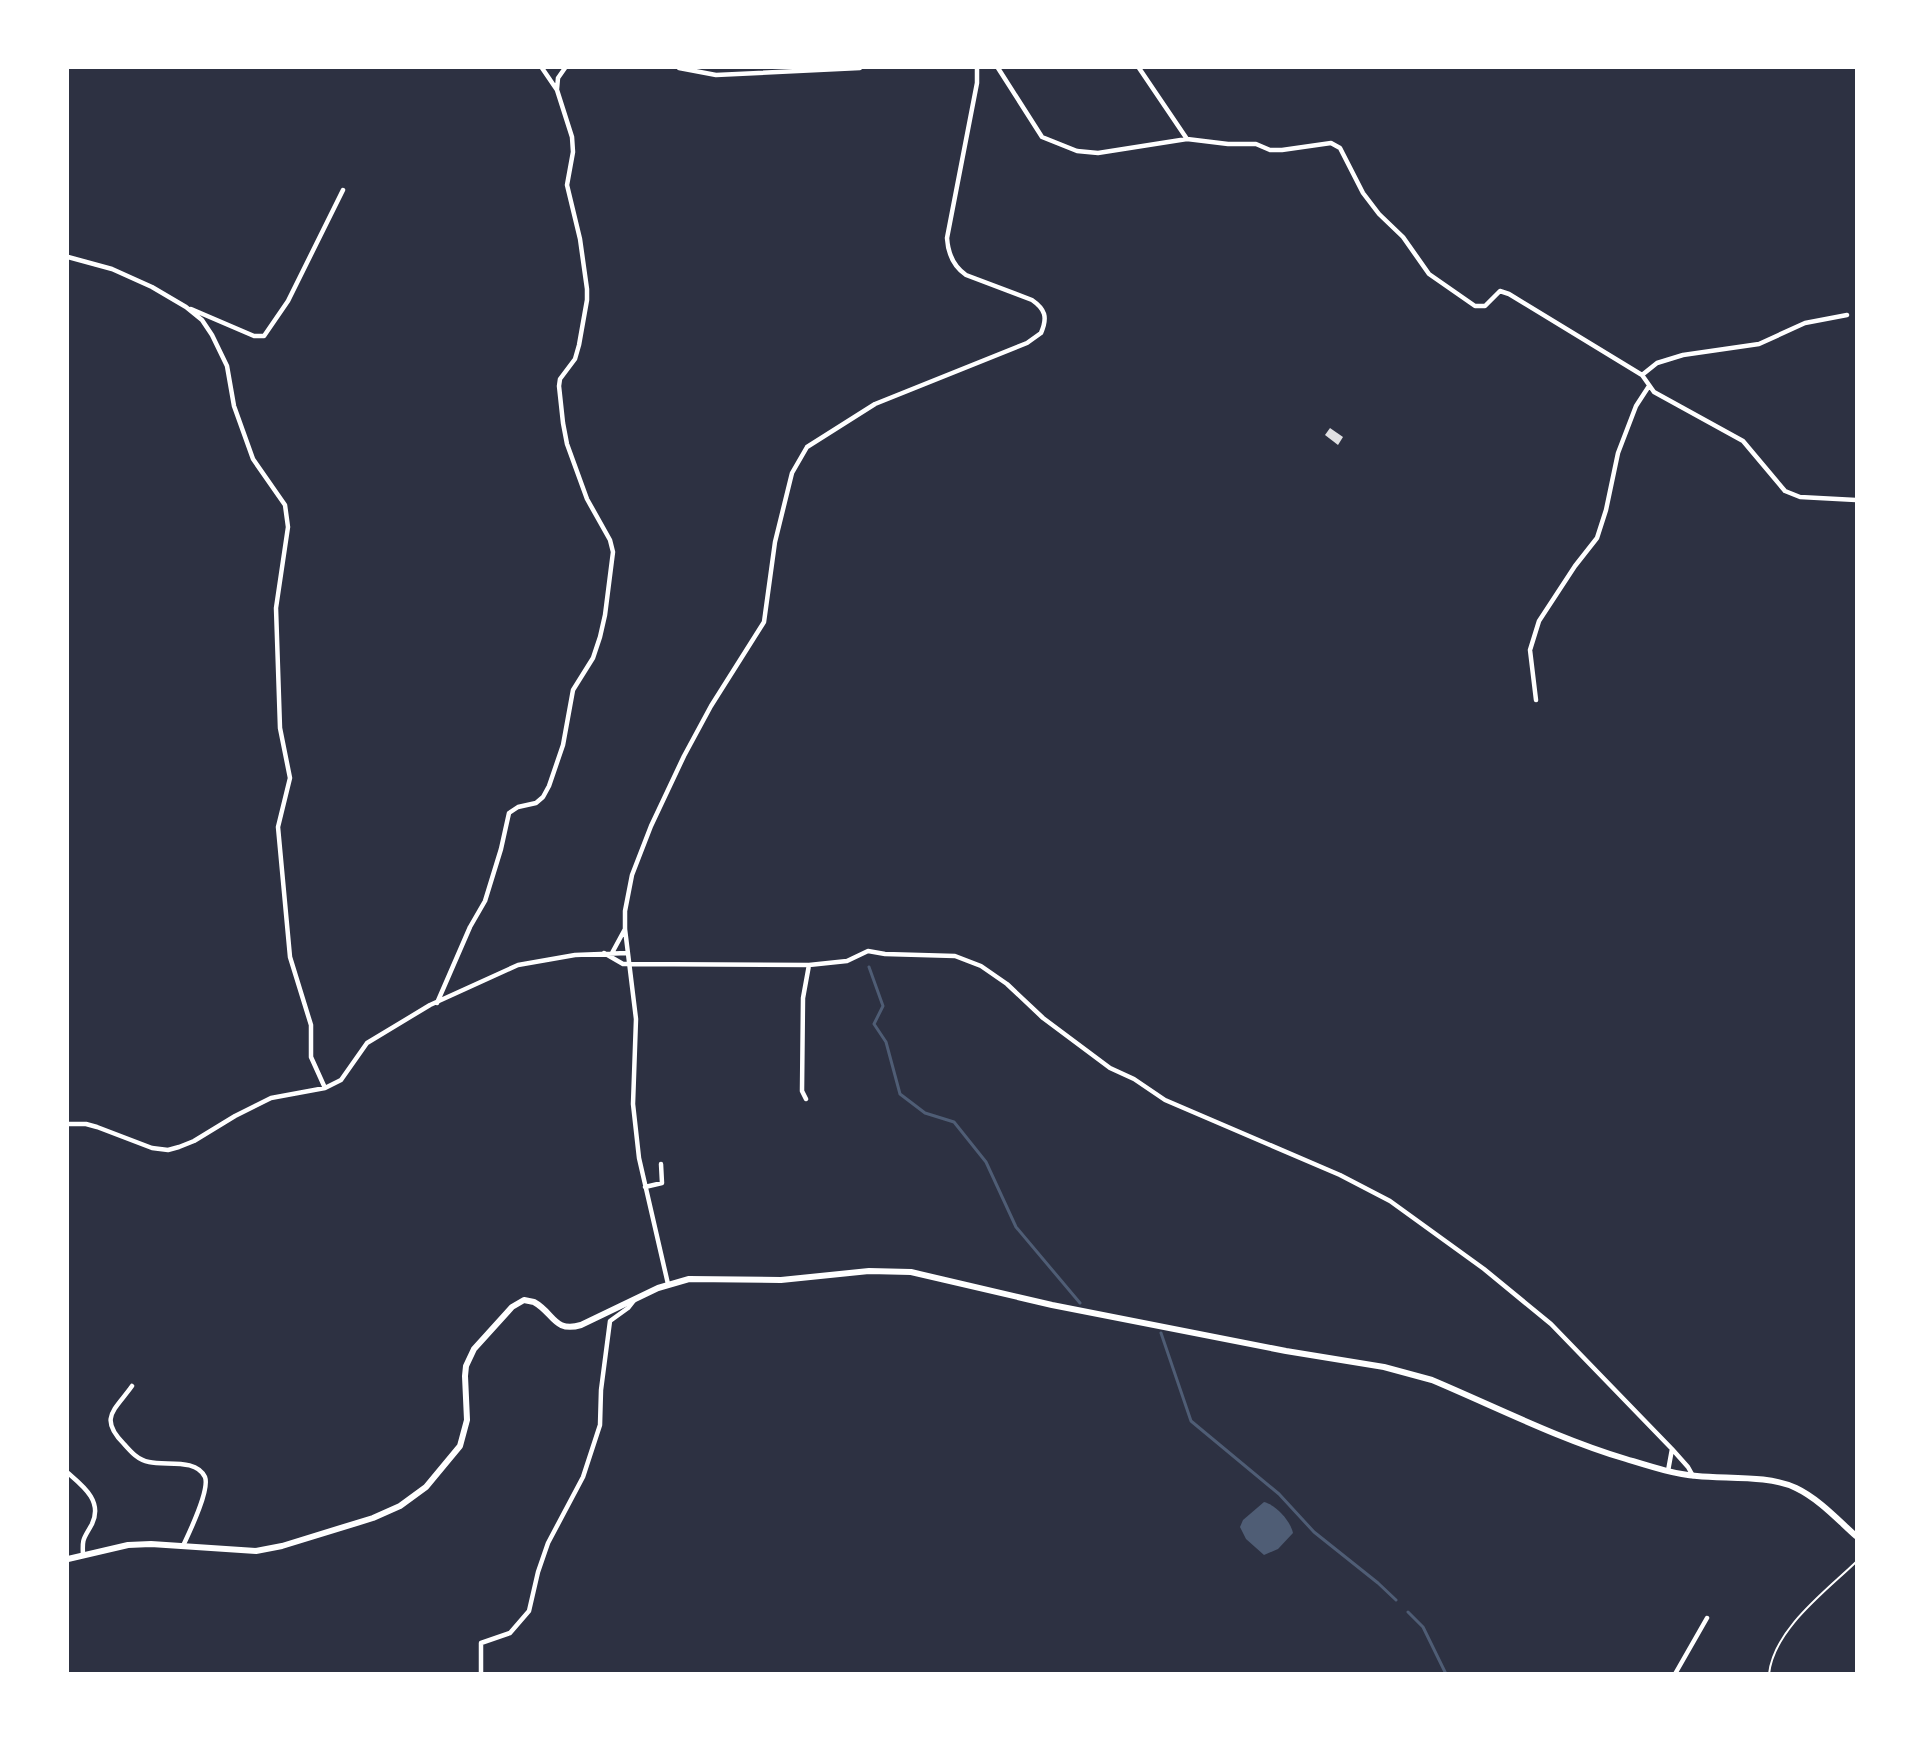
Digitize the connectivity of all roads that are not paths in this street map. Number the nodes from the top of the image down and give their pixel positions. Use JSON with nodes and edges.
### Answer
{"nodes":[{"id":1,"x":542,"y":68,"type":"edge"},
{"id":2,"x":566,"y":68,"type":"edge"},
{"id":3,"x":679,"y":68,"type":"edge"},
{"id":4,"x":860,"y":68,"type":"edge"},
{"id":5,"x":976,"y":68,"type":"edge"},
{"id":6,"x":998,"y":68,"type":"edge"},
{"id":7,"x":1139,"y":68,"type":"edge"},
{"id":8,"x":557,"y":90,"type":"junction"},
{"id":9,"x":1187,"y":139,"type":"junction"},
{"id":10,"x":343,"y":190,"type":"dead end"},
{"id":11,"x":68,"y":257,"type":"edge"},
{"id":12,"x":186,"y":307,"type":"junction"},
{"id":13,"x":1847,"y":315,"type":"dead end"},
{"id":14,"x":1642,"y":375,"type":"junction"},
{"id":15,"x":1649,"y":386,"type":"junction"},
{"id":16,"x":1857,"y":500,"type":"edge"},
{"id":17,"x":1536,"y":700,"type":"dead end"},
{"id":18,"x":625,"y":928,"type":"junction"},
{"id":19,"x":603,"y":953,"type":"junction"},
{"id":20,"x":612,"y":953,"type":"junction"},
{"id":21,"x":627,"y":953,"type":"junction"},
{"id":22,"x":629,"y":964,"type":"junction"},
{"id":23,"x":809,"y":965,"type":"junction"},
{"id":24,"x":437,"y":1003,"type":"junction"},
{"id":25,"x":325,"y":1088,"type":"junction"},
{"id":26,"x":806,"y":1099,"type":"dead end"},
{"id":27,"x":68,"y":1124,"type":"edge"},
{"id":28,"x":661,"y":1164,"type":"dead end"},
{"id":29,"x":645,"y":1187,"type":"junction"},
{"id":30,"x":668,"y":1284,"type":"junction"},
{"id":31,"x":635,"y":1299,"type":"junction"},
{"id":32,"x":132,"y":1386,"type":"dead end"},
{"id":33,"x":1672,"y":1449,"type":"junction"},
{"id":34,"x":1668,"y":1471,"type":"junction"},
{"id":35,"x":68,"y":1473,"type":"edge"},
{"id":36,"x":1693,"y":1476,"type":"junction"},
{"id":37,"x":1857,"y":1536,"type":"edge"},
{"id":38,"x":183,"y":1546,"type":"junction"},
{"id":39,"x":83,"y":1555,"type":"junction"},
{"id":40,"x":68,"y":1559,"type":"edge"},
{"id":41,"x":1857,"y":1562,"type":"edge"},
{"id":42,"x":1707,"y":1618,"type":"dead end"},
{"id":43,"x":481,"y":1674,"type":"edge"},
{"id":44,"x":1675,"y":1674,"type":"edge"},
{"id":45,"x":1769,"y":1674,"type":"edge"}],
"edges":[{"from":1,"to":8,"type":"street"},
{"from":2,"to":8,"type":"street"},
{"from":3,"to":4,"type":"street"},
{"from":5,"to":18,"type":"street"},
{"from":6,"to":9,"type":"street"},
{"from":7,"to":9,"type":"street"},
{"from":8,"to":24,"type":"street"},
{"from":9,"to":14,"type":"street"},
{"from":10,"to":12,"type":"street"},
{"from":11,"to":12,"type":"street"},
{"from":12,"to":25,"type":"street"},
{"from":13,"to":14,"type":"street"},
{"from":14,"to":15,"type":"street"},
{"from":15,"to":16,"type":"street"},
{"from":15,"to":17,"type":"street"},
{"from":18,"to":20,"type":"street"},
{"from":18,"to":21,"type":"street"},
{"from":19,"to":20,"type":"street"},
{"from":19,"to":22,"type":"street"},
{"from":19,"to":24,"type":"street"},
{"from":20,"to":21,"type":"street"},
{"from":21,"to":22,"type":"street"},
{"from":22,"to":23,"type":"street"},
{"from":22,"to":29,"type":"street"},
{"from":23,"to":26,"type":"street"},
{"from":23,"to":33,"type":"street"},
{"from":24,"to":25,"type":"street"},
{"from":25,"to":27,"type":"street"},
{"from":28,"to":29,"type":"street"},
{"from":29,"to":30,"type":"street"},
{"from":30,"to":31,"type":"street"},
{"from":30,"to":34,"type":"street"},
{"from":31,"to":38,"type":"street"},
{"from":31,"to":43,"type":"street"},
{"from":32,"to":38,"type":"street"},
{"from":33,"to":34,"type":"street"},
{"from":33,"to":36,"type":"street"},
{"from":34,"to":36,"type":"street"},
{"from":35,"to":39,"type":"street"},
{"from":36,"to":37,"type":"street"},
{"from":38,"to":39,"type":"street"},
{"from":39,"to":40,"type":"street"},
{"from":41,"to":45,"type":"lane"},
{"from":42,"to":44,"type":"street"}]}
